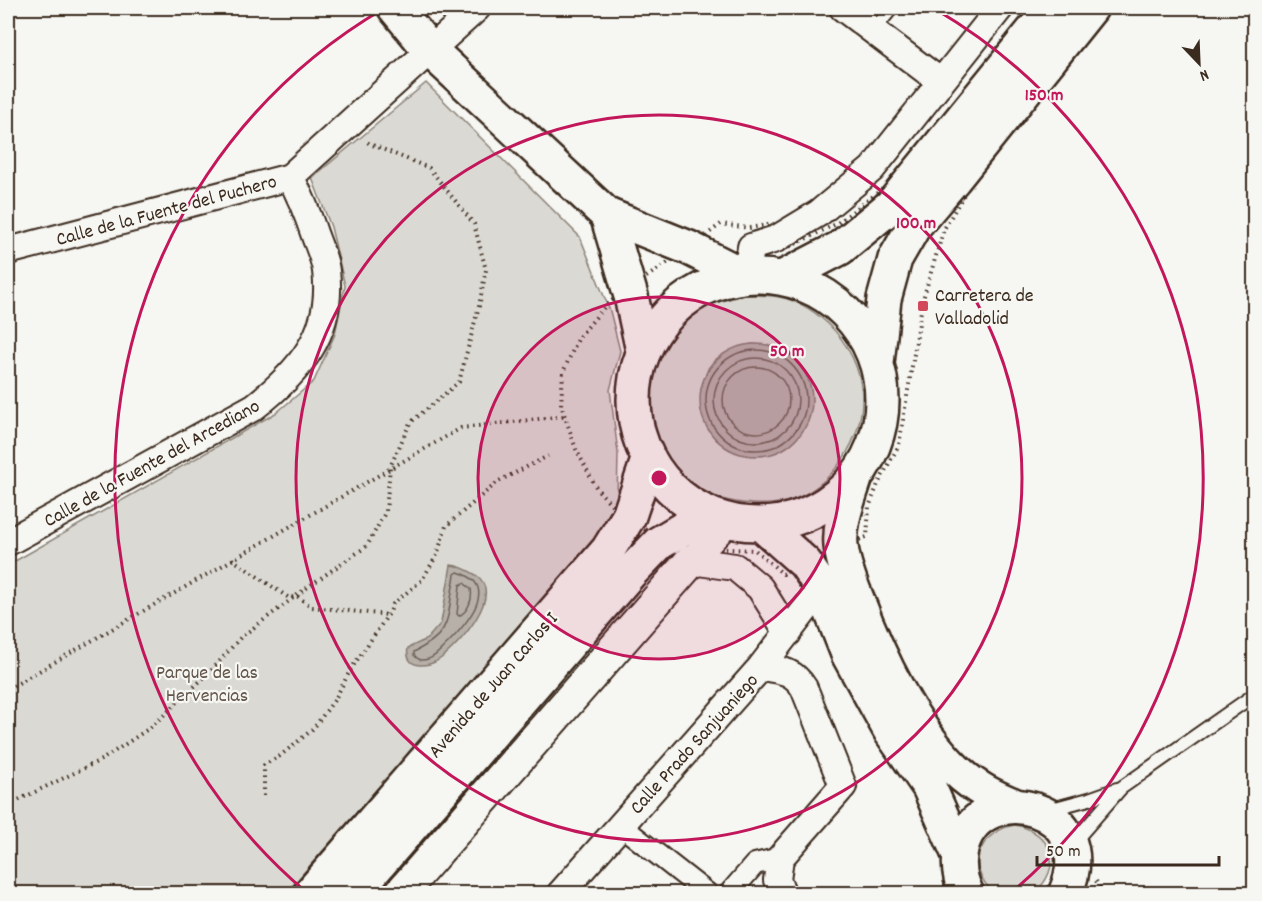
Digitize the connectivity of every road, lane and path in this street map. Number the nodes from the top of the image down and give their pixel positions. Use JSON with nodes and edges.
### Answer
{"nodes":[{"id":1,"x":395,"y":8,"type":"edge"},
{"id":2,"x":477,"y":8,"type":"edge"},
{"id":3,"x":843,"y":8,"type":"edge"},
{"id":4,"x":892,"y":8,"type":"edge"},
{"id":5,"x":1000,"y":8,"type":"edge"},
{"id":6,"x":1052,"y":8,"type":"edge"},
{"id":7,"x":1090,"y":8,"type":"edge"},
{"id":8,"x":873,"y":31,"type":"junction"},
{"id":9,"x":430,"y":50,"type":"junction"},
{"id":10,"x":941,"y":82,"type":"junction"},
{"id":11,"x":349,"y":124,"type":"junction"},
{"id":12,"x":930,"y":158,"type":"junction"},
{"id":13,"x":290,"y":177,"type":"junction"},
{"id":14,"x":954,"y":179,"type":"junction"},
{"id":15,"x":607,"y":215,"type":"junction"},
{"id":16,"x":776,"y":239,"type":"junction"},
{"id":17,"x":689,"y":248,"type":"junction"},
{"id":18,"x":8,"y":251,"type":"edge"},
{"id":19,"x":746,"y":276,"type":"junction"},
{"id":20,"x":782,"y":278,"type":"junction"},
{"id":21,"x":629,"y":288,"type":"junction"},
{"id":22,"x":643,"y":351,"type":"junction"},
{"id":23,"x":877,"y":363,"type":"junction"},
{"id":24,"x":564,"y":416,"type":"junction"},
{"id":25,"x":548,"y":456,"type":"dead end"},
{"id":26,"x":648,"y":460,"type":"junction"},
{"id":27,"x":390,"y":467,"type":"junction"},
{"id":28,"x":856,"y":476,"type":"junction"},
{"id":29,"x":629,"y":516,"type":"junction"},
{"id":30,"x":718,"y":518,"type":"junction"},
{"id":31,"x":760,"y":524,"type":"junction"},
{"id":32,"x":8,"y":542,"type":"edge"},
{"id":33,"x":659,"y":543,"type":"junction"},
{"id":34,"x":841,"y":546,"type":"junction"},
{"id":35,"x":697,"y":554,"type":"junction"},
{"id":36,"x":232,"y":559,"type":"junction"},
{"id":37,"x":814,"y":576,"type":"junction"},
{"id":38,"x":297,"y":596,"type":"junction"},
{"id":39,"x":388,"y":615,"type":"junction"},
{"id":40,"x":788,"y":633,"type":"junction"},
{"id":41,"x":761,"y":667,"type":"junction"},
{"id":42,"x":8,"y":689,"type":"edge"},
{"id":43,"x":1254,"y":695,"type":"edge"},
{"id":44,"x":1121,"y":788,"type":"junction"},
{"id":45,"x":264,"y":796,"type":"dead end"},
{"id":46,"x":8,"y":805,"type":"edge"},
{"id":47,"x":1028,"y":809,"type":"junction"},
{"id":48,"x":620,"y":825,"type":"junction"},
{"id":49,"x":1071,"y":845,"type":"junction"},
{"id":50,"x":780,"y":858,"type":"junction"},
{"id":51,"x":963,"y":882,"type":"edge"},
{"id":52,"x":1073,"y":888,"type":"edge"},
{"id":53,"x":310,"y":894,"type":"edge"},
{"id":54,"x":353,"y":894,"type":"edge"},
{"id":55,"x":400,"y":894,"type":"edge"},
{"id":56,"x":560,"y":894,"type":"edge"},
{"id":57,"x":708,"y":894,"type":"edge"},
{"id":58,"x":729,"y":894,"type":"edge"},
{"id":59,"x":783,"y":894,"type":"edge"}],
"edges":[{"from":1,"to":9,"type":"main road"},
{"from":2,"to":9,"type":"street","name":"Calle de la Fuente del Puchero"},
{"from":3,"to":8,"type":"street"},
{"from":4,"to":8,"type":"lane"},
{"from":5,"to":10,"type":"street"},
{"from":6,"to":12,"type":"main road"},
{"from":7,"to":14,"type":"main road"},
{"from":8,"to":10,"type":"street"},
{"from":9,"to":11,"type":"street","name":"Calle de la Fuente del Puchero"},
{"from":9,"to":15,"type":"main road"},
{"from":10,"to":16,"type":"street"},
{"from":11,"to":13,"type":"street","name":"Calle de la Fuente del Puchero"},
{"from":11,"to":27,"type":"path"},
{"from":12,"to":14,"type":"path"},
{"from":12,"to":16,"type":"path"},
{"from":12,"to":20,"type":"main road"},
{"from":13,"to":18,"type":"street","name":"Calle de la Fuente del Puchero"},
{"from":13,"to":32,"type":"street","name":"Calle de la Fuente del Arcediano"},
{"from":14,"to":23,"type":"main road"},
{"from":14,"to":34,"type":"path"},
{"from":15,"to":17,"type":"main road"},
{"from":15,"to":21,"type":"main road"},
{"from":16,"to":17,"type":"path"},
{"from":16,"to":19,"type":"street"},
{"from":17,"to":19,"type":"main road"},
{"from":17,"to":21,"type":"path"},
{"from":19,"to":20,"type":"main road"},
{"from":19,"to":22,"type":"main road"},
{"from":20,"to":23,"type":"main road"},
{"from":21,"to":22,"type":"main road"},
{"from":21,"to":24,"type":"path"},
{"from":22,"to":26,"type":"main road"},
{"from":23,"to":28,"type":"main road"},
{"from":24,"to":27,"type":"path"},
{"from":24,"to":29,"type":"path"},
{"from":25,"to":39,"type":"path"},
{"from":26,"to":29,"type":"main road","name":"Avenida de Juan Carlos I"},
{"from":26,"to":30,"type":"main road"},
{"from":27,"to":36,"type":"path"},
{"from":27,"to":38,"type":"path"},
{"from":28,"to":31,"type":"main road"},
{"from":28,"to":34,"type":"main road"},
{"from":29,"to":33,"type":"path"},
{"from":29,"to":53,"type":"main road","name":"Avenida de Juan Carlos I"},
{"from":30,"to":31,"type":"main road"},
{"from":30,"to":33,"type":"main road","name":"Avenida de Juan Carlos I"},
{"from":30,"to":35,"type":"street"},
{"from":31,"to":37,"type":"main road"},
{"from":33,"to":35,"type":"path"},
{"from":33,"to":54,"type":"main road","name":"Avenida de Juan Carlos I"},
{"from":34,"to":37,"type":"path"},
{"from":34,"to":47,"type":"main road"},
{"from":35,"to":37,"type":"path"},
{"from":35,"to":40,"type":"street"},
{"from":35,"to":55,"type":"street"},
{"from":36,"to":38,"type":"path"},
{"from":36,"to":42,"type":"path"},
{"from":37,"to":40,"type":"street","name":"Calle Prado Sanjuaniego"},
{"from":37,"to":51,"type":"main road"},
{"from":38,"to":39,"type":"path"},
{"from":38,"to":46,"type":"path"},
{"from":39,"to":45,"type":"path"},
{"from":40,"to":41,"type":"street","name":"Calle Prado Sanjuaniego"},
{"from":41,"to":48,"type":"street","name":"Calle Prado Sanjuaniego"},
{"from":41,"to":50,"type":"street"},
{"from":43,"to":44,"type":"lane"},
{"from":44,"to":47,"type":"lane"},
{"from":44,"to":49,"type":"lane"},
{"from":47,"to":49,"type":"main road"},
{"from":47,"to":51,"type":"main road"},
{"from":48,"to":56,"type":"street","name":"Calle Prado Sanjuaniego"},
{"from":48,"to":57,"type":"street"},
{"from":49,"to":52,"type":"main road"},
{"from":50,"to":58,"type":"street"},
{"from":50,"to":59,"type":"street"}]}
